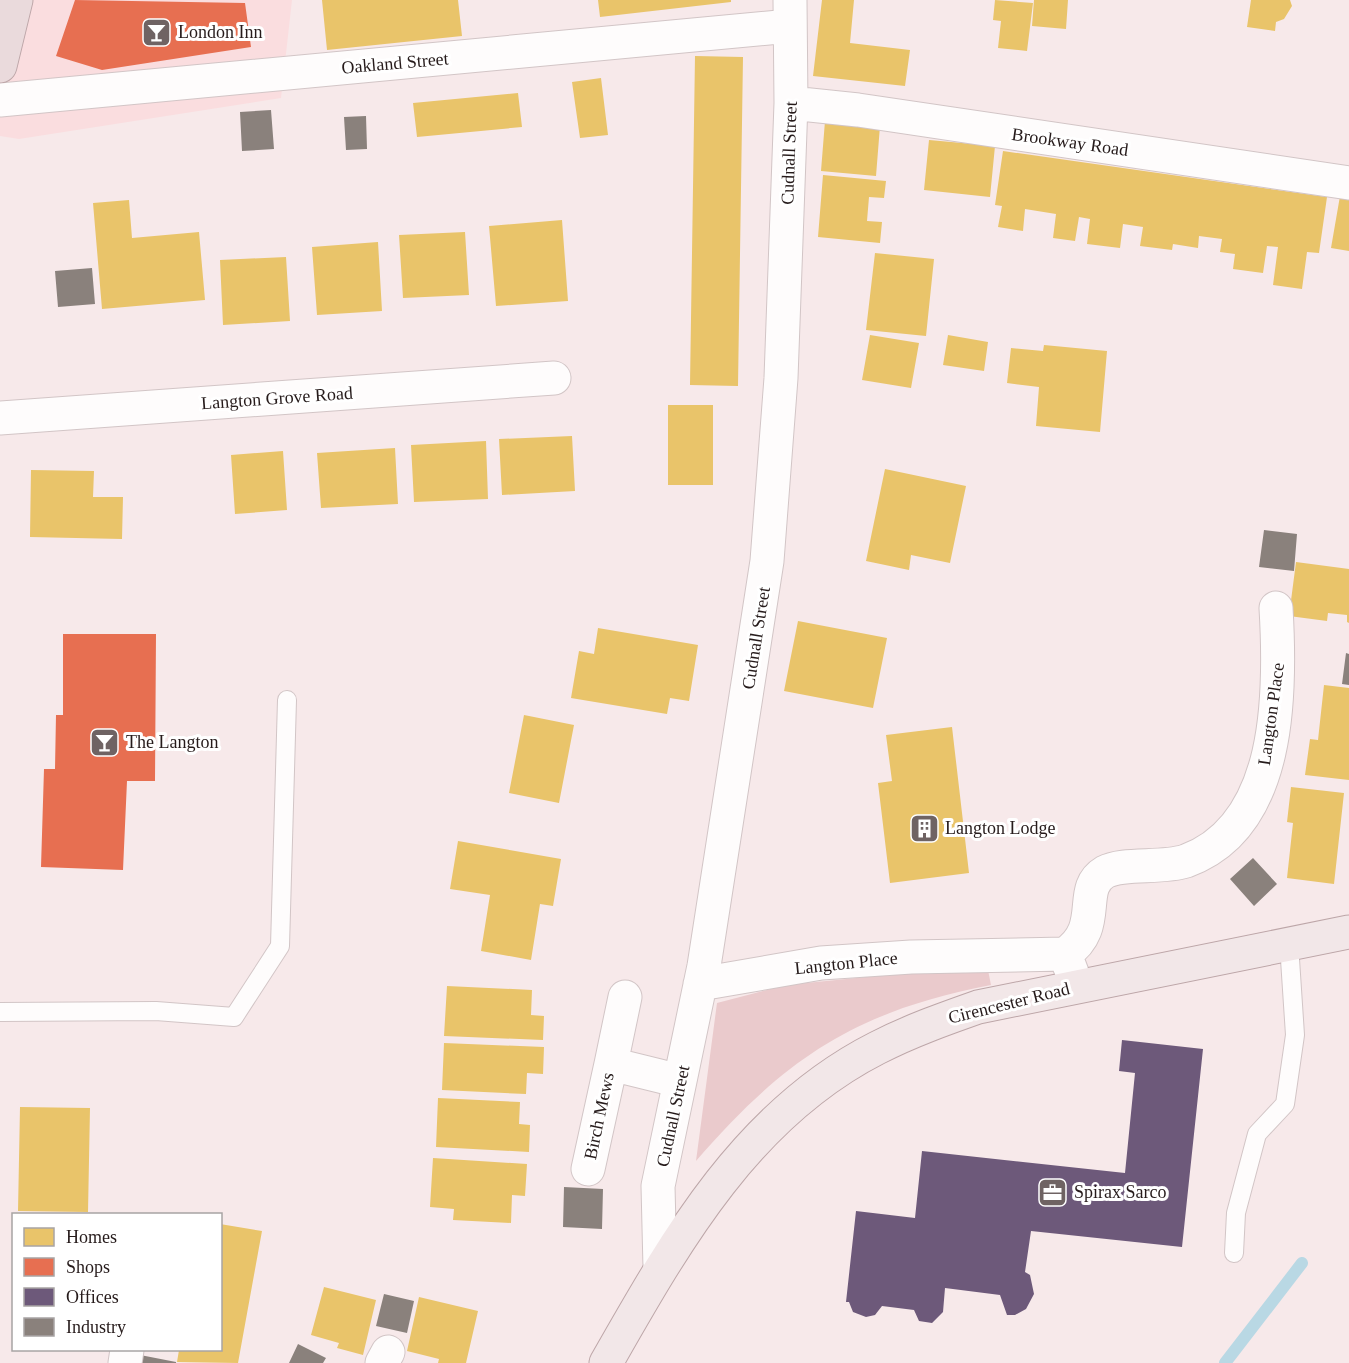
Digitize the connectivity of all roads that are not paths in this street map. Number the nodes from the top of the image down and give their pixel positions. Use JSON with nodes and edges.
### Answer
{"nodes":[{"id":1,"x":16,"y":0,"type":"edge"},
{"id":2,"x":790,"y":13,"type":"edge"},
{"id":3,"x":0,"y":66,"type":"edge"},
{"id":4,"x":0,"y":100,"type":"edge"},
{"id":5,"x":791,"y":103,"type":"junction"},
{"id":6,"x":1349,"y":183,"type":"edge"},
{"id":7,"x":554,"y":378,"type":"dead end"},
{"id":8,"x":0,"y":418,"type":"edge"},
{"id":9,"x":1276,"y":608,"type":"dead end"},
{"id":10,"x":287,"y":700,"type":"dead end"},
{"id":11,"x":1349,"y":932,"type":"edge"},
{"id":12,"x":1289,"y":944,"type":"junction"},
{"id":13,"x":1065,"y":954,"type":"junction"},
{"id":14,"x":700,"y":984,"type":"junction"},
{"id":15,"x":1077,"y":986,"type":"junction"},
{"id":16,"x":625,"y":997,"type":"dead end"},
{"id":17,"x":1,"y":1013,"type":"edge"},
{"id":18,"x":611,"y":1064,"type":"junction"},
{"id":19,"x":680,"y":1082,"type":"junction"},
{"id":20,"x":588,"y":1168,"type":"dead end"},
{"id":21,"x":1234,"y":1253,"type":"dead end"},
{"id":22,"x":660,"y":1268,"type":"junction"},
{"id":23,"x":606,"y":1363,"type":"edge"}],
"edges":[{"from":1,"to":3,"type":"highway"},
{"from":2,"to":4,"type":"street","name":"Oakland Street"},
{"from":2,"to":5,"type":"street","name":"Cudnall Street"},
{"from":5,"to":6,"type":"street","name":"Brookway Road"},
{"from":5,"to":14,"type":"street","name":"Cudnall Street"},
{"from":7,"to":8,"type":"street","name":"Langton Grove Road"},
{"from":9,"to":13,"type":"street","name":"Langton Place"},
{"from":10,"to":17,"type":"lane"},
{"from":11,"to":12,"type":"main road","name":"Cirencester Road"},
{"from":12,"to":15,"type":"main road","name":"Cirencester Road"},
{"from":12,"to":21,"type":"lane"},
{"from":13,"to":14,"type":"street","name":"Langton Place"},
{"from":13,"to":15,"type":"street"},
{"from":14,"to":19,"type":"street","name":"Cudnall Street"},
{"from":15,"to":22,"type":"main road","name":"Cirencester Road"},
{"from":16,"to":18,"type":"street","name":"Birch Mews"},
{"from":18,"to":19,"type":"street","name":"Birch Mews"},
{"from":18,"to":20,"type":"street","name":"Birch Mews"},
{"from":19,"to":22,"type":"street","name":"Cudnall Street"},
{"from":22,"to":23,"type":"main road","name":"Cirencester Road"}]}
